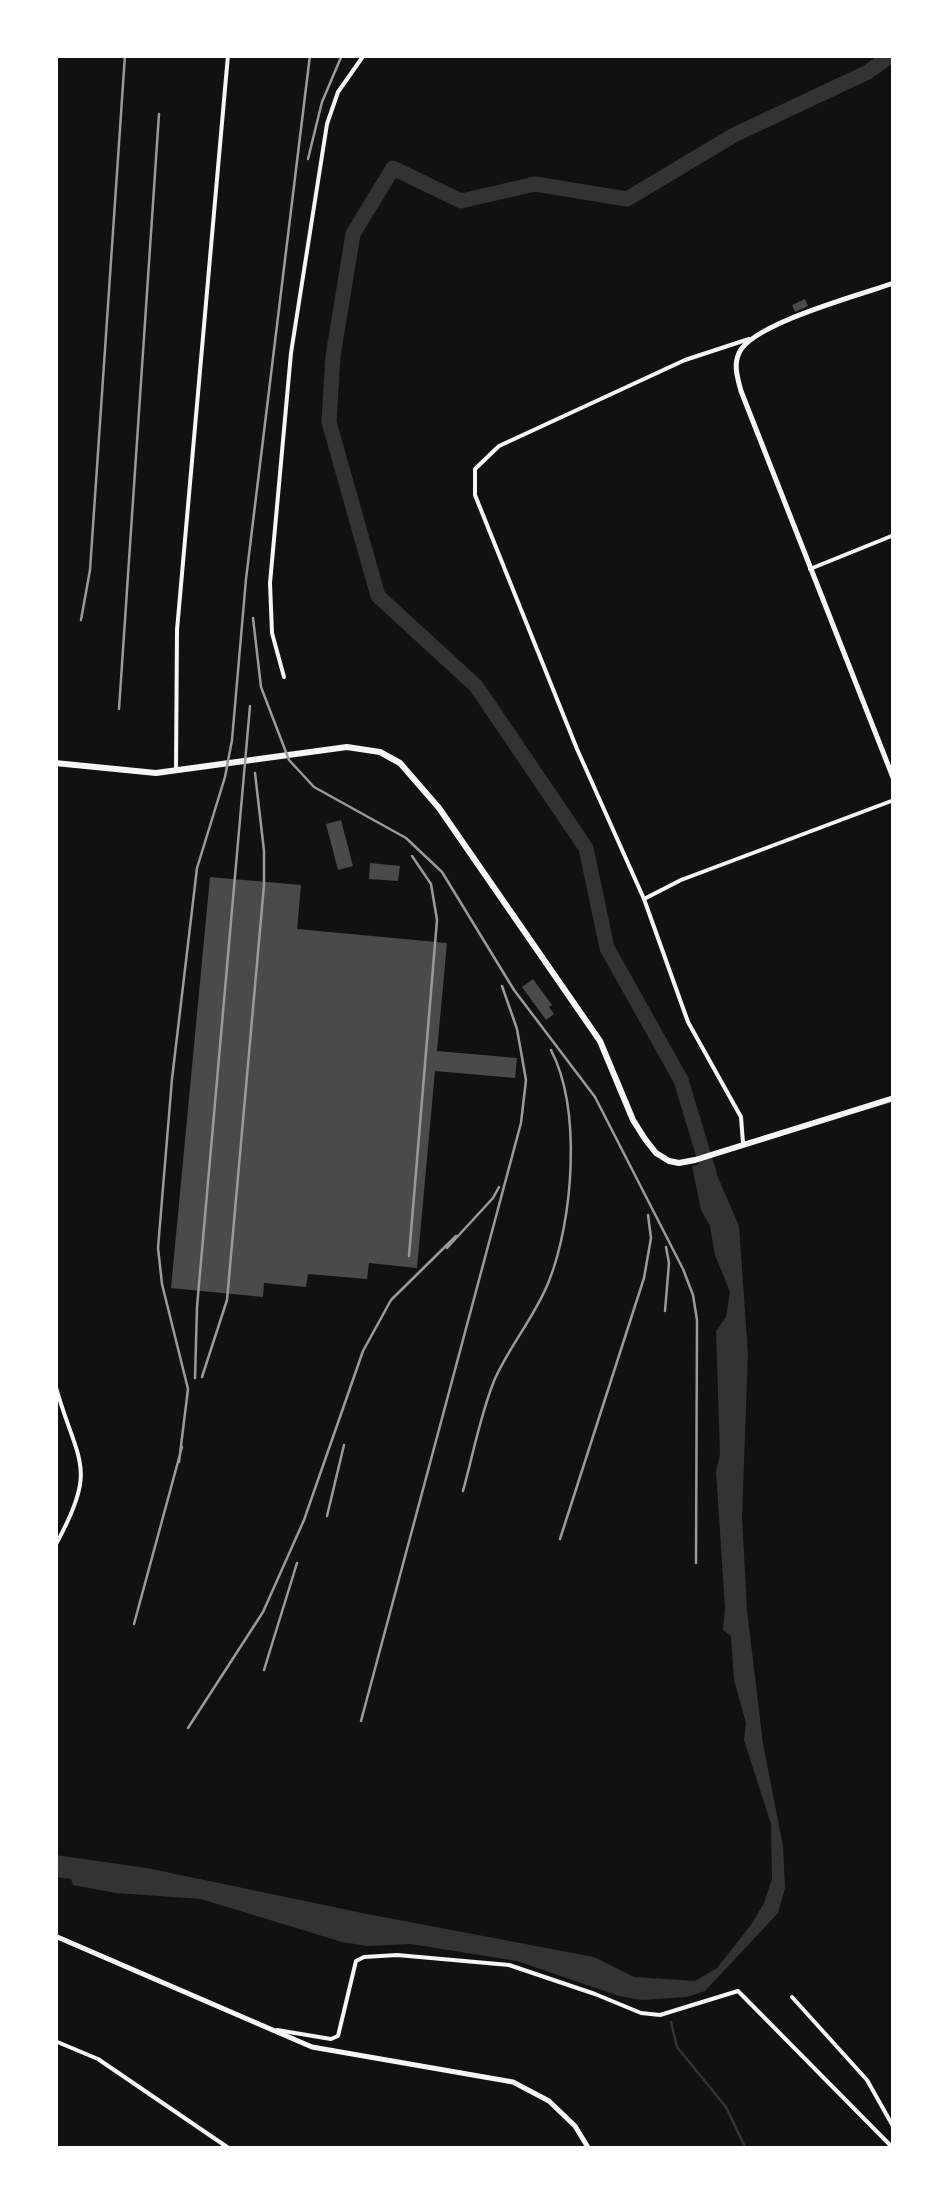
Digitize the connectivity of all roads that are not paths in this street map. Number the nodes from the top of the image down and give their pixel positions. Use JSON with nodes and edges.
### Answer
{"nodes":[{"id":1,"x":228,"y":55,"type":"edge"},
{"id":2,"x":364,"y":55,"type":"edge"},
{"id":3,"x":894,"y":283,"type":"edge"},
{"id":4,"x":749,"y":339,"type":"junction"},
{"id":5,"x":894,"y":535,"type":"edge"},
{"id":6,"x":810,"y":569,"type":"junction"},
{"id":7,"x":284,"y":677,"type":"dead end"},
{"id":8,"x":55,"y":763,"type":"edge"},
{"id":9,"x":176,"y":771,"type":"junction"},
{"id":10,"x":894,"y":780,"type":"edge"},
{"id":11,"x":894,"y":800,"type":"edge"},
{"id":12,"x":644,"y":898,"type":"junction"},
{"id":13,"x":894,"y":1098,"type":"edge"},
{"id":14,"x":742,"y":1145,"type":"junction"},
{"id":15,"x":55,"y":1384,"type":"edge"},
{"id":16,"x":55,"y":1546,"type":"edge"},
{"id":17,"x":55,"y":1936,"type":"edge"},
{"id":18,"x":792,"y":1997,"type":"dead end"},
{"id":19,"x":272,"y":2030,"type":"junction"},
{"id":20,"x":55,"y":2041,"type":"edge"},
{"id":21,"x":894,"y":2128,"type":"edge"},
{"id":22,"x":894,"y":2148,"type":"edge"},
{"id":23,"x":230,"y":2149,"type":"edge"},
{"id":24,"x":590,"y":2149,"type":"edge"}],
"edges":[{"from":1,"to":9,"type":"street"},
{"from":2,"to":7,"type":"street"},
{"from":3,"to":4,"type":"street"},
{"from":4,"to":6,"type":"street"},
{"from":4,"to":12,"type":"street"},
{"from":5,"to":6,"type":"street"},
{"from":6,"to":10,"type":"street"},
{"from":8,"to":9,"type":"main road"},
{"from":9,"to":14,"type":"main road"},
{"from":11,"to":12,"type":"street"},
{"from":12,"to":14,"type":"street"},
{"from":13,"to":14,"type":"main road"},
{"from":15,"to":16,"type":"street"},
{"from":17,"to":19,"type":"street"},
{"from":18,"to":21,"type":"street"},
{"from":19,"to":22,"type":"street"},
{"from":19,"to":24,"type":"street"},
{"from":20,"to":23,"type":"street"}]}
